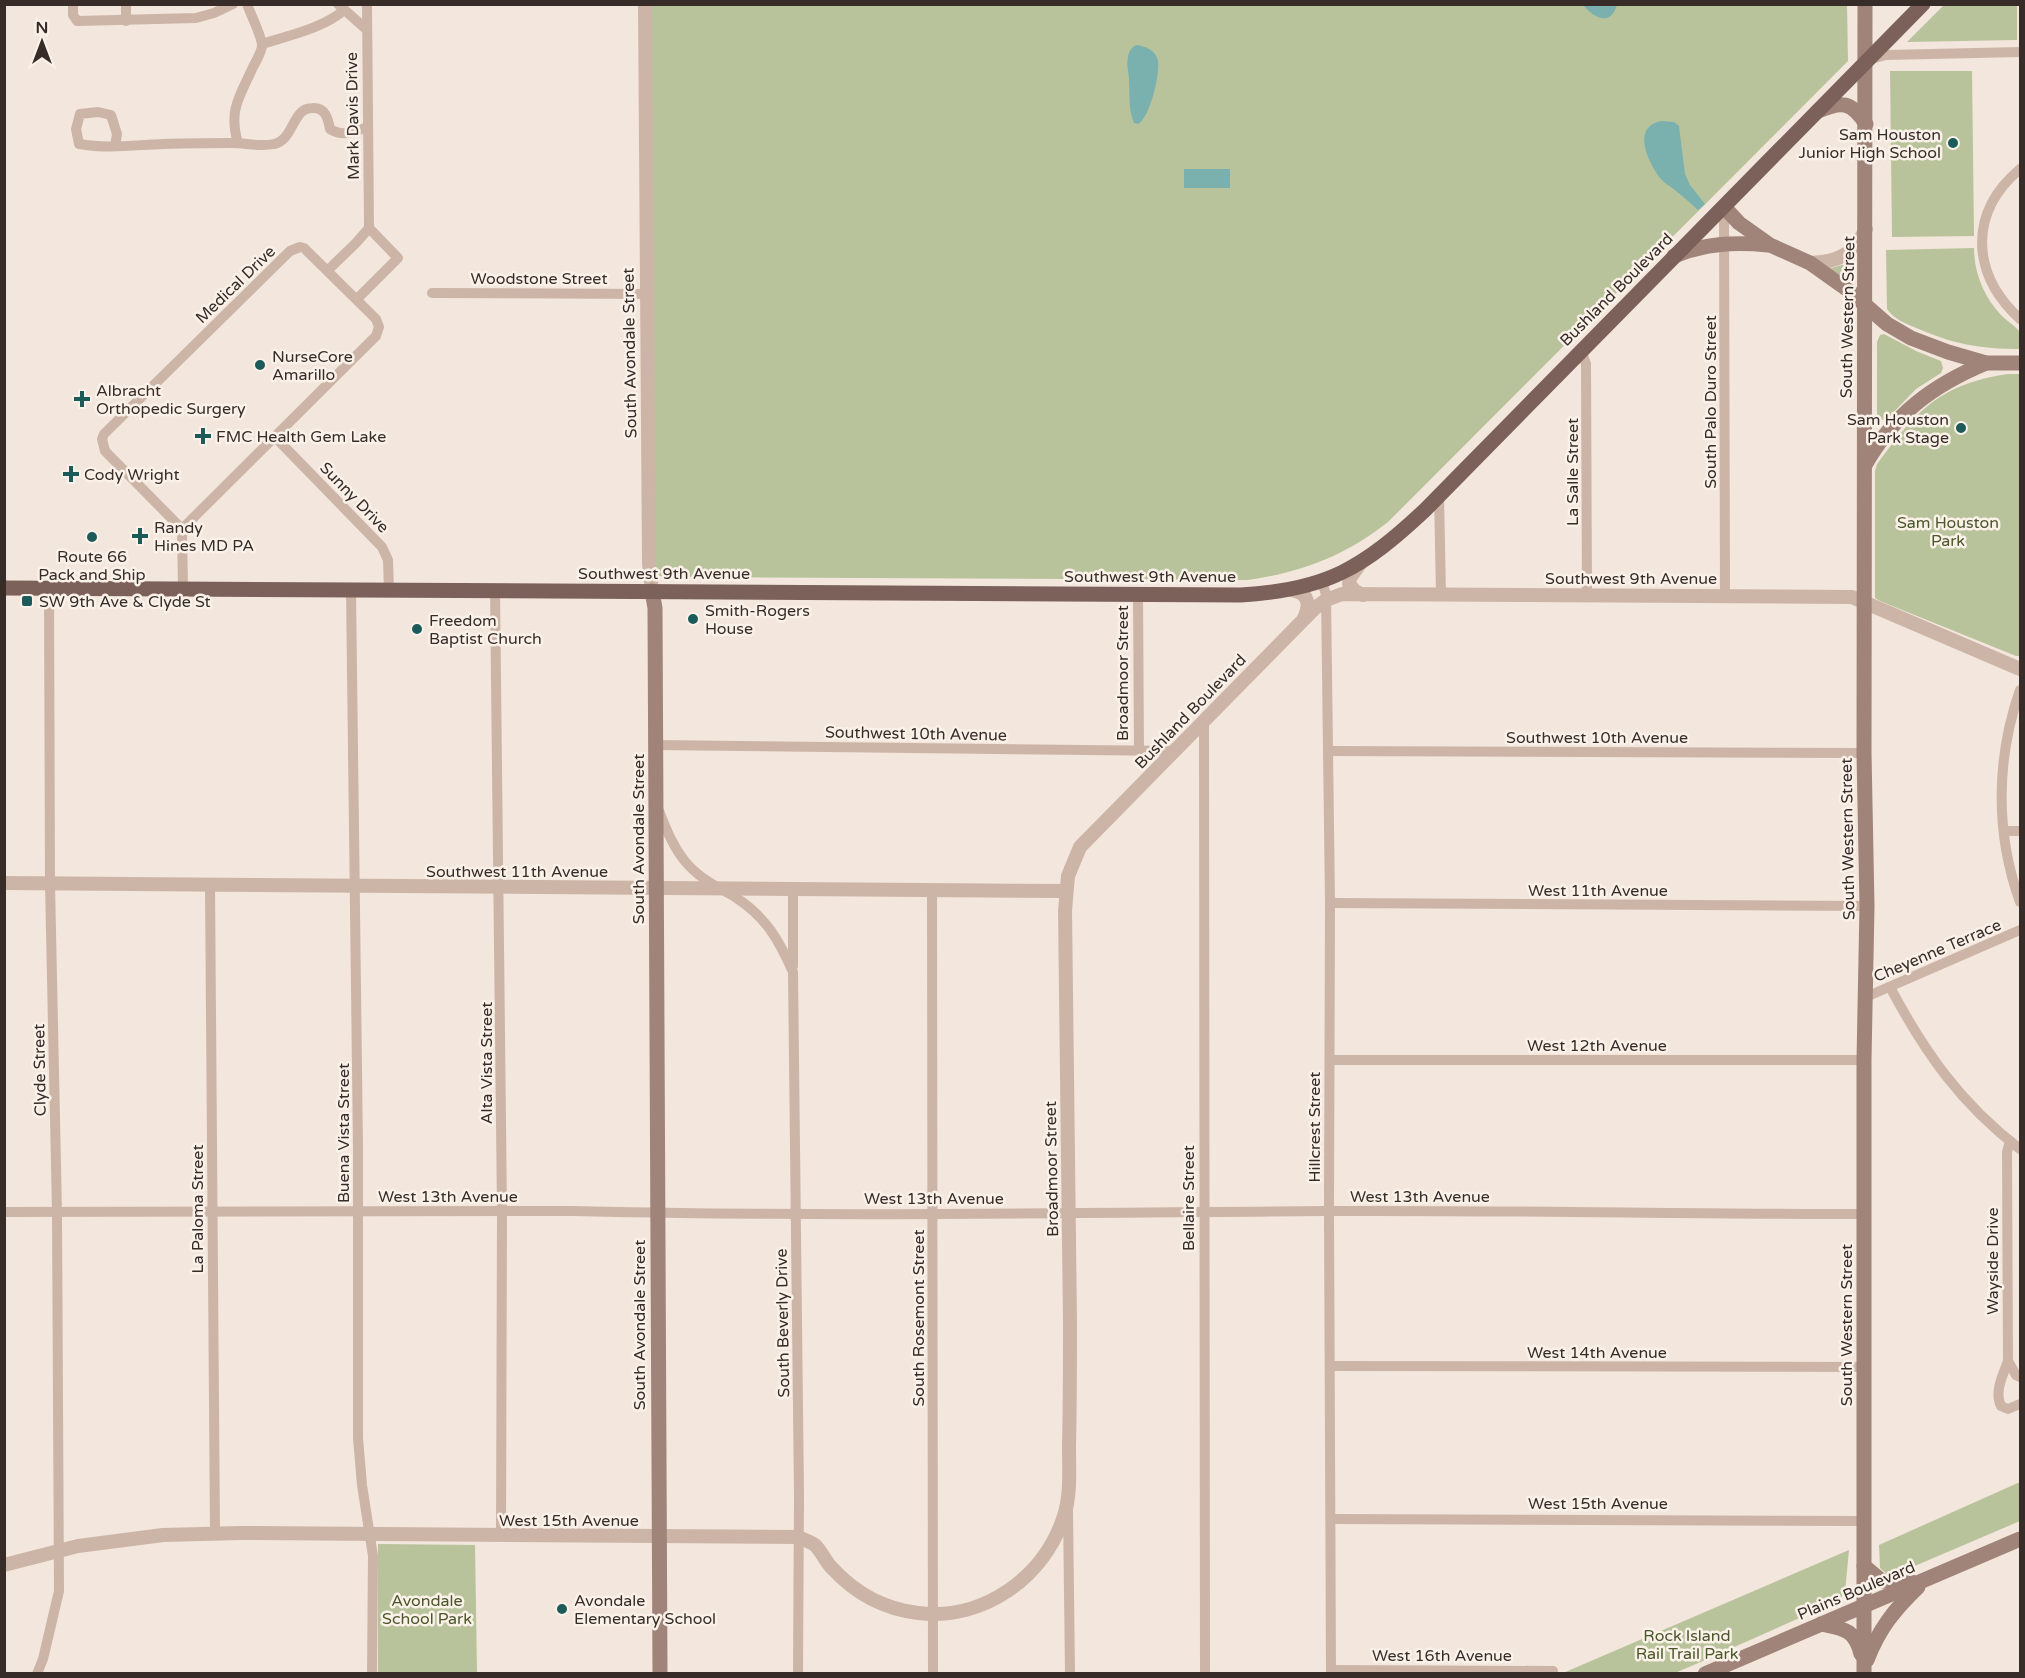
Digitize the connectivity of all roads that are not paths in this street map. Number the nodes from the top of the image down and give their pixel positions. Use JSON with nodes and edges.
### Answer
{"nodes":[{"id":1,"x":74,"y":4,"type":"edge"},
{"id":2,"x":126,"y":4,"type":"edge"},
{"id":3,"x":233,"y":4,"type":"edge"},
{"id":4,"x":247,"y":4,"type":"edge"},
{"id":5,"x":366,"y":4,"type":"edge"},
{"id":6,"x":645,"y":4,"type":"edge"},
{"id":7,"x":1865,"y":4,"type":"edge"},
{"id":8,"x":1923,"y":4,"type":"edge"},
{"id":9,"x":341,"y":8,"type":"edge"},
{"id":10,"x":126,"y":21,"type":"junction"},
{"id":11,"x":367,"y":30,"type":"junction"},
{"id":12,"x":262,"y":44,"type":"junction"},
{"id":13,"x":2020,"y":52,"type":"edge"},
{"id":14,"x":1865,"y":62,"type":"junction"},
{"id":15,"x":1818,"y":111,"type":"junction"},
{"id":16,"x":1866,"y":124,"type":"junction"},
{"id":17,"x":367,"y":128,"type":"junction"},
{"id":18,"x":238,"y":143,"type":"junction"},
{"id":19,"x":115,"y":146,"type":"dead end"},
{"id":20,"x":2020,"y":169,"type":"edge"},
{"id":21,"x":1724,"y":207,"type":"junction"},
{"id":22,"x":369,"y":228,"type":"junction"},
{"id":23,"x":1866,"y":229,"type":"junction"},
{"id":24,"x":1724,"y":243,"type":"junction"},
{"id":25,"x":1770,"y":245,"type":"junction"},
{"id":26,"x":1674,"y":256,"type":"junction"},
{"id":27,"x":1810,"y":263,"type":"junction"},
{"id":28,"x":328,"y":270,"type":"junction"},
{"id":29,"x":432,"y":293,"type":"dead end"},
{"id":30,"x":647,"y":294,"type":"junction"},
{"id":31,"x":357,"y":299,"type":"junction"},
{"id":32,"x":1865,"y":305,"type":"junction"},
{"id":33,"x":2020,"y":319,"type":"edge"},
{"id":34,"x":1581,"y":350,"type":"junction"},
{"id":35,"x":1986,"y":363,"type":"junction"},
{"id":36,"x":2020,"y":363,"type":"edge"},
{"id":37,"x":275,"y":437,"type":"junction"},
{"id":38,"x":1863,"y":467,"type":"junction"},
{"id":39,"x":1439,"y":495,"type":"junction"},
{"id":40,"x":182,"y":530,"type":"junction"},
{"id":41,"x":1359,"y":564,"type":"junction"},
{"id":42,"x":4,"y":588,"type":"edge"},
{"id":43,"x":49,"y":588,"type":"junction"},
{"id":44,"x":183,"y":589,"type":"junction"},
{"id":45,"x":351,"y":590,"type":"junction"},
{"id":46,"x":389,"y":590,"type":"junction"},
{"id":47,"x":495,"y":590,"type":"junction"},
{"id":48,"x":652,"y":591,"type":"junction"},
{"id":49,"x":1297,"y":592,"type":"junction"},
{"id":50,"x":1325,"y":592,"type":"junction"},
{"id":51,"x":1138,"y":594,"type":"junction"},
{"id":52,"x":1363,"y":595,"type":"junction"},
{"id":53,"x":1441,"y":595,"type":"junction"},
{"id":54,"x":1587,"y":595,"type":"junction"},
{"id":55,"x":1725,"y":597,"type":"junction"},
{"id":56,"x":1864,"y":603,"type":"junction"},
{"id":57,"x":1302,"y":622,"type":"junction"},
{"id":58,"x":2020,"y":669,"type":"edge"},
{"id":59,"x":2020,"y":690,"type":"edge"},
{"id":60,"x":1204,"y":723,"type":"junction"},
{"id":61,"x":655,"y":745,"type":"junction"},
{"id":62,"x":1139,"y":751,"type":"junction"},
{"id":63,"x":1176,"y":751,"type":"junction"},
{"id":64,"x":1329,"y":751,"type":"junction"},
{"id":65,"x":1864,"y":753,"type":"junction"},
{"id":66,"x":656,"y":803,"type":"junction"},
{"id":67,"x":2004,"y":831,"type":"junction"},
{"id":68,"x":2020,"y":831,"type":"edge"},
{"id":69,"x":1080,"y":848,"type":"joint"},
{"id":70,"x":4,"y":883,"type":"edge"},
{"id":71,"x":50,"y":884,"type":"junction"},
{"id":72,"x":210,"y":885,"type":"junction"},
{"id":73,"x":356,"y":886,"type":"junction"},
{"id":74,"x":499,"y":887,"type":"junction"},
{"id":75,"x":656,"y":888,"type":"junction"},
{"id":76,"x":718,"y":889,"type":"junction"},
{"id":77,"x":793,"y":890,"type":"junction"},
{"id":78,"x":932,"y":891,"type":"junction"},
{"id":79,"x":1065,"y":891,"type":"junction"},
{"id":80,"x":2020,"y":902,"type":"edge"},
{"id":81,"x":1330,"y":903,"type":"junction"},
{"id":82,"x":1867,"y":906,"type":"junction"},
{"id":83,"x":2020,"y":930,"type":"edge"},
{"id":84,"x":793,"y":972,"type":"junction"},
{"id":85,"x":1890,"y":987,"type":"junction"},
{"id":86,"x":1866,"y":997,"type":"junction"},
{"id":87,"x":1330,"y":1060,"type":"junction"},
{"id":88,"x":1864,"y":1060,"type":"junction"},
{"id":89,"x":2010,"y":1141,"type":"junction"},
{"id":90,"x":2020,"y":1149,"type":"edge"},
{"id":91,"x":358,"y":1211,"type":"junction"},
{"id":92,"x":502,"y":1211,"type":"junction"},
{"id":93,"x":1329,"y":1211,"type":"junction"},
{"id":94,"x":4,"y":1212,"type":"edge"},
{"id":95,"x":57,"y":1212,"type":"junction"},
{"id":96,"x":212,"y":1212,"type":"junction"},
{"id":97,"x":1203,"y":1212,"type":"junction"},
{"id":98,"x":656,"y":1213,"type":"junction"},
{"id":99,"x":795,"y":1213,"type":"junction"},
{"id":100,"x":932,"y":1213,"type":"junction"},
{"id":101,"x":1068,"y":1213,"type":"junction"},
{"id":102,"x":1864,"y":1214,"type":"junction"},
{"id":103,"x":2008,"y":1361,"type":"junction"},
{"id":104,"x":1330,"y":1366,"type":"junction"},
{"id":105,"x":1865,"y":1367,"type":"junction"},
{"id":106,"x":2020,"y":1377,"type":"edge"},
{"id":107,"x":2020,"y":1404,"type":"edge"},
{"id":108,"x":1068,"y":1492,"type":"junction"},
{"id":109,"x":1331,"y":1519,"type":"junction"},
{"id":110,"x":1864,"y":1521,"type":"junction"},
{"id":111,"x":215,"y":1534,"type":"junction"},
{"id":112,"x":370,"y":1535,"type":"junction"},
{"id":113,"x":501,"y":1536,"type":"junction"},
{"id":114,"x":659,"y":1536,"type":"junction"},
{"id":115,"x":798,"y":1537,"type":"junction"},
{"id":116,"x":2020,"y":1539,"type":"edge"},
{"id":117,"x":59,"y":1551,"type":"junction"},
{"id":118,"x":4,"y":1565,"type":"edge"},
{"id":119,"x":1864,"y":1566,"type":"junction"},
{"id":120,"x":1924,"y":1581,"type":"junction"},
{"id":121,"x":1863,"y":1606,"type":"junction"},
{"id":122,"x":933,"y":1613,"type":"junction"},
{"id":123,"x":1821,"y":1624,"type":"junction"},
{"id":124,"x":1720,"y":1670,"type":"edge"},
{"id":125,"x":1553,"y":1671,"type":"dead end"},
{"id":126,"x":1864,"y":1671,"type":"edge"},
{"id":127,"x":1331,"y":1672,"type":"edge"},
{"id":128,"x":37,"y":1674,"type":"edge"},
{"id":129,"x":372,"y":1674,"type":"edge"},
{"id":130,"x":660,"y":1674,"type":"edge"},
{"id":131,"x":798,"y":1674,"type":"edge"},
{"id":132,"x":933,"y":1674,"type":"edge"},
{"id":133,"x":1070,"y":1674,"type":"edge"},
{"id":134,"x":1205,"y":1674,"type":"edge"},
{"id":135,"x":1704,"y":1674,"type":"edge"}],
"edges":[{"from":1,"to":10,"type":"street"},
{"from":2,"to":10,"type":"street"},
{"from":3,"to":10,"type":"street"},
{"from":4,"to":12,"type":"street"},
{"from":5,"to":11,"type":"street","name":"Mark Davis Drive"},
{"from":6,"to":30,"type":"street","name":"South Avondale Street"},
{"from":7,"to":14,"type":"main road","name":"South Western Street"},
{"from":8,"to":14,"type":"main road","name":"Bushland Boulevard"},
{"from":9,"to":11,"type":"street"},
{"from":9,"to":12,"type":"street"},
{"from":11,"to":17,"type":"street","name":"Mark Davis Drive"},
{"from":12,"to":18,"type":"street"},
{"from":13,"to":14,"type":"street"},
{"from":14,"to":15,"type":"main road","name":"Bushland Boulevard"},
{"from":14,"to":16,"type":"main road","name":"South Western Street"},
{"from":15,"to":16,"type":"main road"},
{"from":15,"to":21,"type":"main road","name":"Bushland Boulevard"},
{"from":16,"to":23,"type":"main road","name":"South Western Street"},
{"from":17,"to":18,"type":"street"},
{"from":17,"to":22,"type":"street","name":"Mark Davis Drive"},
{"from":18,"to":19,"type":"street"},
{"from":20,"to":33,"type":"street"},
{"from":21,"to":24,"type":"street","name":"South Palo Duro Street"},
{"from":21,"to":25,"type":"main road"},
{"from":21,"to":26,"type":"main road","name":"Bushland Boulevard"},
{"from":22,"to":28,"type":"street"},
{"from":22,"to":31,"type":"street"},
{"from":23,"to":27,"type":"street"},
{"from":23,"to":32,"type":"main road","name":"South Western Street"},
{"from":24,"to":25,"type":"main road"},
{"from":24,"to":26,"type":"main road"},
{"from":24,"to":55,"type":"street","name":"South Palo Duro Street"},
{"from":25,"to":27,"type":"main road"},
{"from":26,"to":34,"type":"main road","name":"Bushland Boulevard"},
{"from":27,"to":32,"type":"main road"},
{"from":28,"to":31,"type":"street","name":"Medical Drive"},
{"from":28,"to":40,"type":"street","name":"Medical Drive"},
{"from":29,"to":30,"type":"street","name":"Woodstone Street"},
{"from":30,"to":48,"type":"street","name":"South Avondale Street"},
{"from":31,"to":37,"type":"street","name":"Medical Drive"},
{"from":32,"to":35,"type":"main road"},
{"from":32,"to":38,"type":"main road","name":"South Western Street"},
{"from":34,"to":39,"type":"main road","name":"Bushland Boulevard"},
{"from":34,"to":54,"type":"street","name":"La Salle Street"},
{"from":35,"to":36,"type":"main road"},
{"from":35,"to":38,"type":"main road"},
{"from":37,"to":40,"type":"street","name":"Medical Drive"},
{"from":37,"to":46,"type":"street","name":"Sunny Drive"},
{"from":38,"to":56,"type":"main road","name":"South Western Street"},
{"from":39,"to":41,"type":"main road","name":"Bushland Boulevard"},
{"from":39,"to":53,"type":"street"},
{"from":40,"to":44,"type":"street"},
{"from":41,"to":50,"type":"main road","name":"Bushland Boulevard"},
{"from":41,"to":52,"type":"street"},
{"from":42,"to":43,"type":"main road","name":"Southwest 9th Avenue"},
{"from":43,"to":44,"type":"main road","name":"Southwest 9th Avenue"},
{"from":43,"to":71,"type":"street","name":"Clyde Street"},
{"from":44,"to":45,"type":"main road","name":"Southwest 9th Avenue"},
{"from":45,"to":46,"type":"main road","name":"Southwest 9th Avenue"},
{"from":45,"to":73,"type":"street","name":"Buena Vista Street"},
{"from":46,"to":47,"type":"main road","name":"Southwest 9th Avenue"},
{"from":47,"to":48,"type":"main road","name":"Southwest 9th Avenue"},
{"from":47,"to":74,"type":"street","name":"Alta Vista Street"},
{"from":48,"to":51,"type":"main road","name":"Southwest 9th Avenue"},
{"from":48,"to":61,"type":"main road","name":"South Avondale Street"},
{"from":49,"to":50,"type":"main road","name":"Southwest 9th Avenue"},
{"from":49,"to":51,"type":"main road","name":"Southwest 9th Avenue"},
{"from":49,"to":57,"type":"street"},
{"from":50,"to":52,"type":"street","name":"Southwest 9th Avenue"},
{"from":50,"to":57,"type":"street","name":"Bushland Boulevard"},
{"from":50,"to":64,"type":"street","name":"Hillcrest Street"},
{"from":51,"to":62,"type":"street","name":"Broadmoor Street"},
{"from":52,"to":53,"type":"street","name":"Southwest 9th Avenue"},
{"from":53,"to":54,"type":"street","name":"Southwest 9th Avenue"},
{"from":54,"to":55,"type":"street","name":"Southwest 9th Avenue"},
{"from":55,"to":56,"type":"street","name":"Southwest 9th Avenue"},
{"from":56,"to":58,"type":"street","name":"Southwest 9th Avenue"},
{"from":56,"to":65,"type":"main road","name":"South Western Street"},
{"from":57,"to":60,"type":"street","name":"Bushland Boulevard"},
{"from":59,"to":67,"type":"street"},
{"from":60,"to":63,"type":"street","name":"Bushland Boulevard"},
{"from":60,"to":97,"type":"street","name":"Bellaire Street"},
{"from":61,"to":62,"type":"street","name":"Southwest 10th Avenue"},
{"from":61,"to":66,"type":"main road","name":"South Avondale Street"},
{"from":62,"to":63,"type":"street","name":"Southwest 10th Avenue"},
{"from":63,"to":69,"type":"street","name":"Bushland Boulevard"},
{"from":64,"to":65,"type":"street","name":"Southwest 10th Avenue"},
{"from":64,"to":81,"type":"street","name":"Hillcrest Street"},
{"from":65,"to":82,"type":"main road","name":"South Western Street"},
{"from":66,"to":75,"type":"main road","name":"South Avondale Street"},
{"from":66,"to":76,"type":"street","name":"South Beverly Drive"},
{"from":67,"to":68,"type":"street"},
{"from":67,"to":80,"type":"street"},
{"from":69,"to":79,"type":"street","name":"Broadmoor Street"},
{"from":70,"to":71,"type":"street","name":"Southwest 11th Avenue"},
{"from":71,"to":72,"type":"street","name":"Southwest 11th Avenue"},
{"from":71,"to":95,"type":"street","name":"Clyde Street"},
{"from":72,"to":73,"type":"street","name":"Southwest 11th Avenue"},
{"from":72,"to":96,"type":"street","name":"La Paloma Street"},
{"from":73,"to":74,"type":"street","name":"Southwest 11th Avenue"},
{"from":73,"to":91,"type":"street","name":"Buena Vista Street"},
{"from":74,"to":75,"type":"street","name":"Southwest 11th Avenue"},
{"from":74,"to":92,"type":"street","name":"Alta Vista Street"},
{"from":75,"to":76,"type":"street","name":"Southwest 11th Avenue"},
{"from":75,"to":98,"type":"main road","name":"South Avondale Street"},
{"from":76,"to":77,"type":"street","name":"Southwest 11th Avenue"},
{"from":76,"to":84,"type":"street","name":"South Beverly Drive"},
{"from":77,"to":78,"type":"street","name":"Southwest 11th Avenue"},
{"from":77,"to":84,"type":"street","name":"South Beverly Drive"},
{"from":78,"to":79,"type":"street","name":"Southwest 11th Avenue"},
{"from":78,"to":100,"type":"street","name":"South Rosemont Street"},
{"from":79,"to":101,"type":"street","name":"Broadmoor Street"},
{"from":81,"to":82,"type":"street","name":"West 11th Avenue"},
{"from":81,"to":87,"type":"street","name":"Hillcrest Street"},
{"from":82,"to":86,"type":"main road","name":"South Western Street"},
{"from":83,"to":85,"type":"street","name":"Cheyenne Terrace"},
{"from":84,"to":99,"type":"street","name":"South Beverly Drive"},
{"from":85,"to":86,"type":"street","name":"Cheyenne Terrace"},
{"from":85,"to":89,"type":"street"},
{"from":86,"to":88,"type":"main road","name":"South Western Street"},
{"from":87,"to":88,"type":"street","name":"West 12th Avenue"},
{"from":87,"to":93,"type":"street","name":"Hillcrest Street"},
{"from":88,"to":102,"type":"main road","name":"South Western Street"},
{"from":89,"to":90,"type":"street"},
{"from":89,"to":103,"type":"street","name":"Wayside Drive"},
{"from":91,"to":92,"type":"street","name":"West 13th Avenue"},
{"from":91,"to":96,"type":"street","name":"West 13th Avenue"},
{"from":91,"to":112,"type":"street","name":"Buena Vista Street"},
{"from":92,"to":98,"type":"street","name":"West 13th Avenue"},
{"from":92,"to":113,"type":"street","name":"Alta Vista Street"},
{"from":93,"to":97,"type":"street","name":"West 13th Avenue"},
{"from":93,"to":102,"type":"street","name":"West 13th Avenue"},
{"from":93,"to":104,"type":"street","name":"Hillcrest Street"},
{"from":94,"to":95,"type":"street","name":"West 13th Avenue"},
{"from":95,"to":96,"type":"street","name":"West 13th Avenue"},
{"from":95,"to":117,"type":"street","name":"Clyde Street"},
{"from":96,"to":111,"type":"street","name":"La Paloma Street"},
{"from":97,"to":101,"type":"street","name":"West 13th Avenue"},
{"from":97,"to":134,"type":"street","name":"Bellaire Street"},
{"from":98,"to":99,"type":"street","name":"West 13th Avenue"},
{"from":98,"to":114,"type":"main road","name":"South Avondale Street"},
{"from":99,"to":100,"type":"street","name":"West 13th Avenue"},
{"from":99,"to":115,"type":"street","name":"South Beverly Drive"},
{"from":100,"to":101,"type":"street","name":"West 13th Avenue"},
{"from":100,"to":122,"type":"street","name":"South Rosemont Street"},
{"from":101,"to":108,"type":"street","name":"Broadmoor Street"},
{"from":102,"to":105,"type":"main road","name":"South Western Street"},
{"from":103,"to":106,"type":"street"},
{"from":103,"to":107,"type":"street","name":"Wayside Drive"},
{"from":104,"to":105,"type":"street","name":"West 14th Avenue"},
{"from":104,"to":109,"type":"street","name":"Hillcrest Street"},
{"from":105,"to":110,"type":"main road","name":"South Western Street"},
{"from":108,"to":122,"type":"street","name":"Broadmoor Street"},
{"from":108,"to":133,"type":"street","name":"Broadmoor Street"},
{"from":109,"to":110,"type":"street","name":"West 15th Avenue"},
{"from":109,"to":127,"type":"street","name":"Hillcrest Street"},
{"from":110,"to":119,"type":"main road","name":"South Western Street"},
{"from":111,"to":112,"type":"street","name":"West 15th Avenue"},
{"from":111,"to":117,"type":"street","name":"West 15th Avenue"},
{"from":112,"to":113,"type":"street","name":"West 15th Avenue"},
{"from":112,"to":129,"type":"street","name":"Buena Vista Street"},
{"from":113,"to":114,"type":"street","name":"West 15th Avenue"},
{"from":114,"to":115,"type":"street","name":"West 15th Avenue"},
{"from":114,"to":130,"type":"main road","name":"South Avondale Street"},
{"from":115,"to":122,"type":"street"},
{"from":115,"to":131,"type":"street","name":"South Beverly Drive"},
{"from":116,"to":120,"type":"main road","name":"Plains Boulevard"},
{"from":117,"to":118,"type":"street","name":"West 15th Avenue"},
{"from":117,"to":128,"type":"street","name":"Clyde Street"},
{"from":119,"to":120,"type":"main road"},
{"from":119,"to":121,"type":"main road","name":"South Western Street"},
{"from":120,"to":121,"type":"main road","name":"Plains Boulevard"},
{"from":120,"to":126,"type":"main road"},
{"from":121,"to":123,"type":"main road","name":"Plains Boulevard"},
{"from":121,"to":126,"type":"main road","name":"South Western Street"},
{"from":122,"to":132,"type":"street","name":"South Rosemont Street"},
{"from":123,"to":124,"type":"main road","name":"Plains Boulevard"},
{"from":123,"to":126,"type":"main road"},
{"from":124,"to":135,"type":"main road","name":"Plains Boulevard"},
{"from":125,"to":127,"type":"street","name":"West 16th Avenue"}]}
